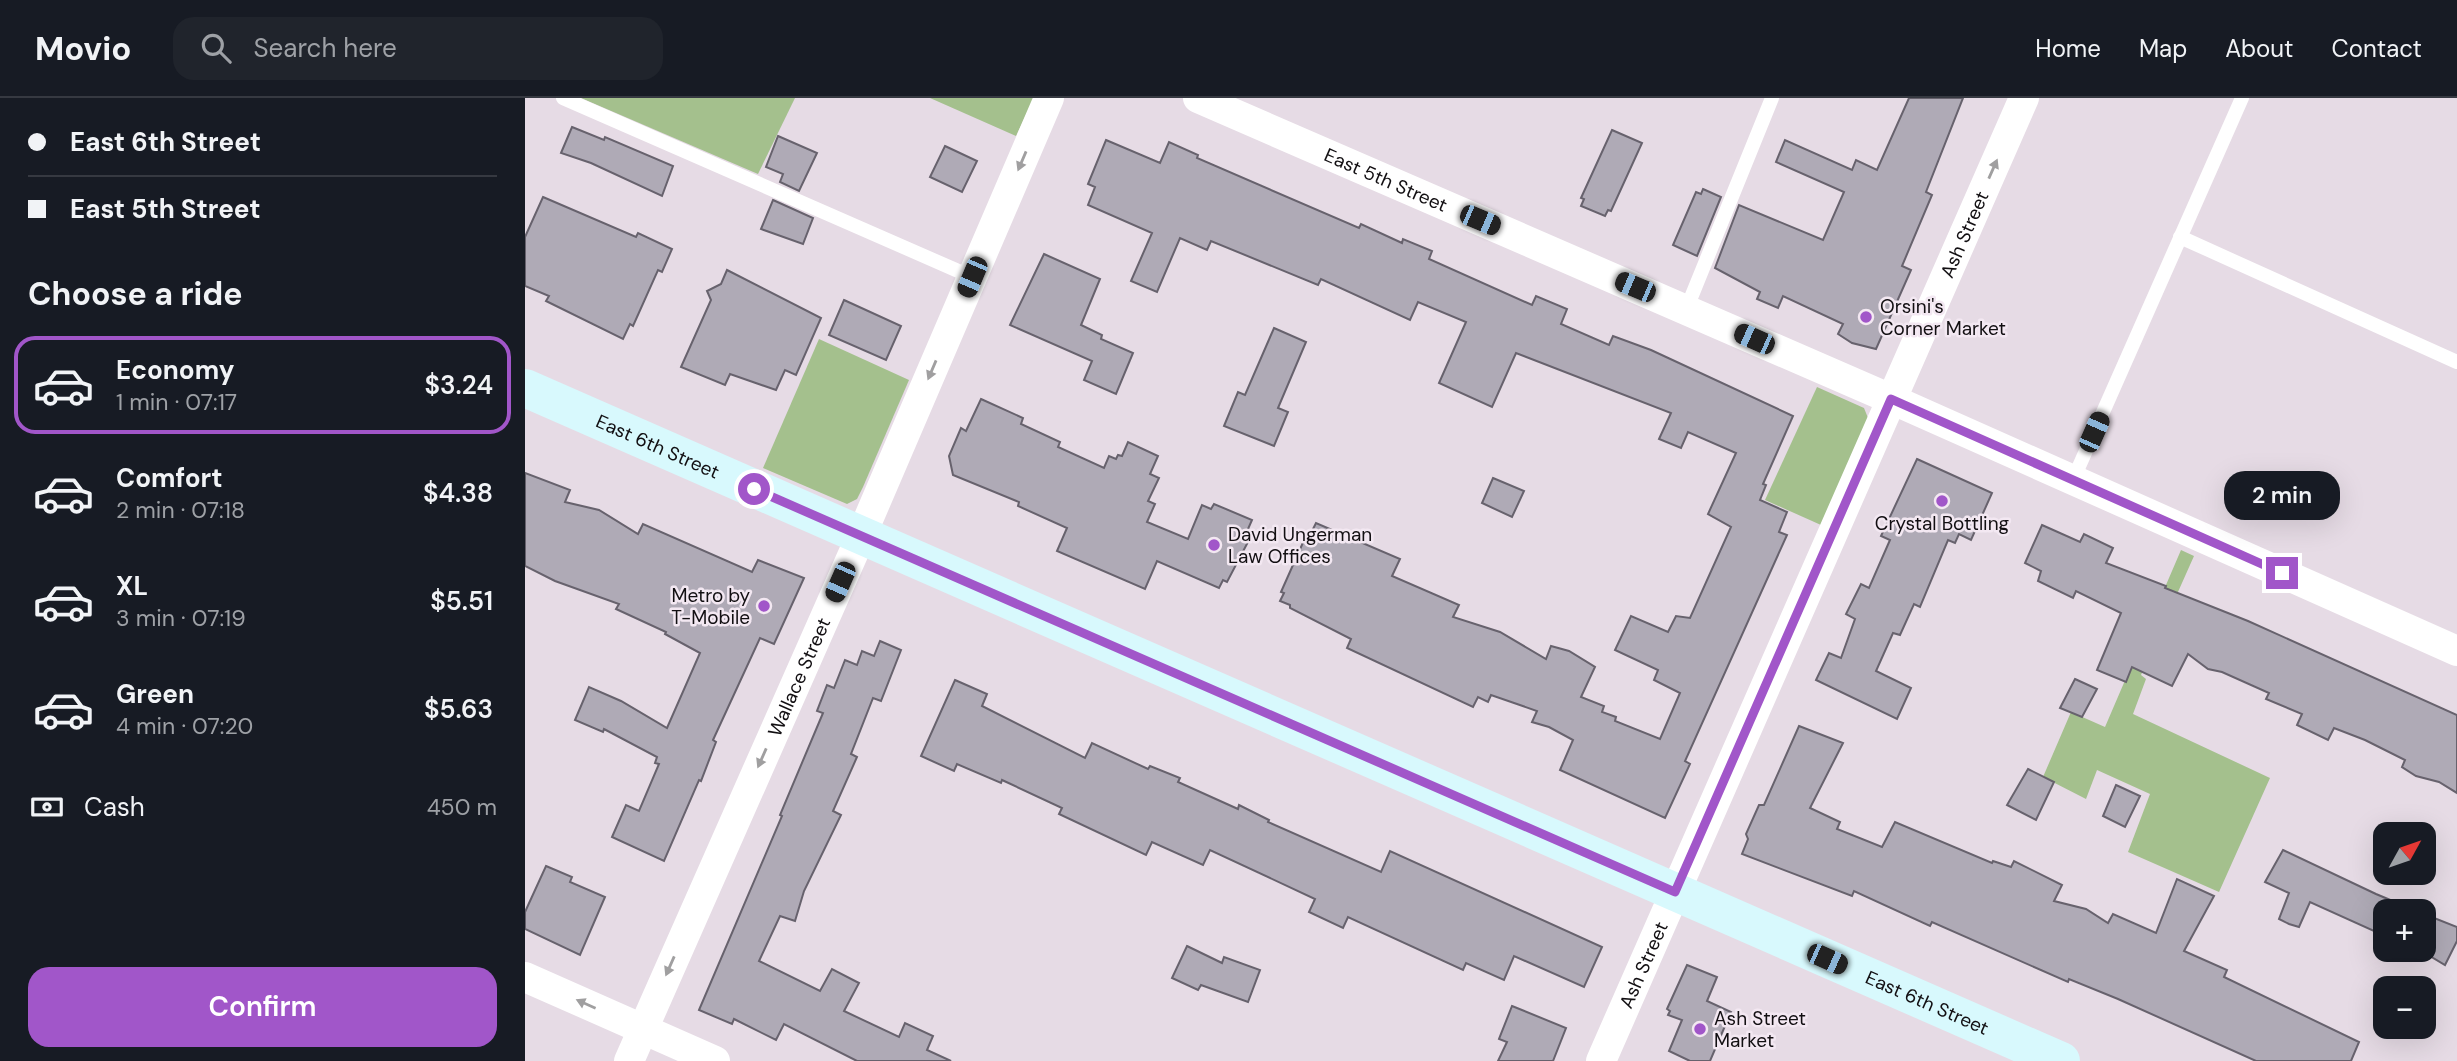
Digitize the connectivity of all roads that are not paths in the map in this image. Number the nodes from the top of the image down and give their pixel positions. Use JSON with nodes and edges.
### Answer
{"nodes":[{"id":1,"x":563,"y":98,"type":"edge"},
{"id":2,"x":1049,"y":98,"type":"edge"},
{"id":3,"x":1198,"y":98,"type":"edge"},
{"id":4,"x":1772,"y":98,"type":"edge"},
{"id":5,"x":2024,"y":98,"type":"edge"},
{"id":6,"x":2242,"y":98,"type":"edge"},
{"id":7,"x":2180,"y":237,"type":"junction"},
{"id":8,"x":972,"y":277,"type":"junction"},
{"id":9,"x":1686,"y":310,"type":"junction"},
{"id":10,"x":2457,"y":362,"type":"edge"},
{"id":11,"x":525,"y":388,"type":"edge"},
{"id":12,"x":1891,"y":399,"type":"junction"},
{"id":13,"x":2073,"y":480,"type":"junction"},
{"id":14,"x":861,"y":536,"type":"junction"},
{"id":15,"x":2457,"y":651,"type":"edge"},
{"id":16,"x":1675,"y":892,"type":"junction"},
{"id":17,"x":525,"y":977,"type":"edge"},
{"id":18,"x":643,"y":1029,"type":"junction"},
{"id":19,"x":629,"y":1061,"type":"edge"},
{"id":20,"x":715,"y":1061,"type":"edge"},
{"id":21,"x":1601,"y":1061,"type":"edge"},
{"id":22,"x":2061,"y":1061,"type":"edge"}],
"edges":[{"from":1,"to":8,"type":"lane"},
{"from":2,"to":8,"type":"street","name":"Wallace Street","one_way":true},
{"from":3,"to":9,"type":"street","name":"East 5th Street"},
{"from":4,"to":9,"type":"lane"},
{"from":12,"to":5,"type":"street","name":"Ash Street","one_way":true},
{"from":6,"to":7,"type":"lane"},
{"from":7,"to":10,"type":"lane"},
{"from":7,"to":13,"type":"lane"},
{"from":8,"to":14,"type":"street","name":"Wallace Street","one_way":true},
{"from":9,"to":12,"type":"street","name":"East 5th Street"},
{"from":11,"to":14,"type":"main road","name":"East 6th Street"},
{"from":12,"to":13,"type":"street","name":"East 5th Street"},
{"from":12,"to":16,"type":"street","name":"Ash Street"},
{"from":13,"to":15,"type":"street","name":"East 5th Street"},
{"from":14,"to":16,"type":"main road","name":"East 6th Street"},
{"from":14,"to":18,"type":"street","name":"Wallace Street","one_way":true},
{"from":16,"to":21,"type":"street","name":"Ash Street"},
{"from":16,"to":22,"type":"main road","name":"East 6th Street"},
{"from":18,"to":17,"type":"street","one_way":true},
{"from":18,"to":19,"type":"street","name":"Wallace Street"},
{"from":18,"to":20,"type":"street"}]}
